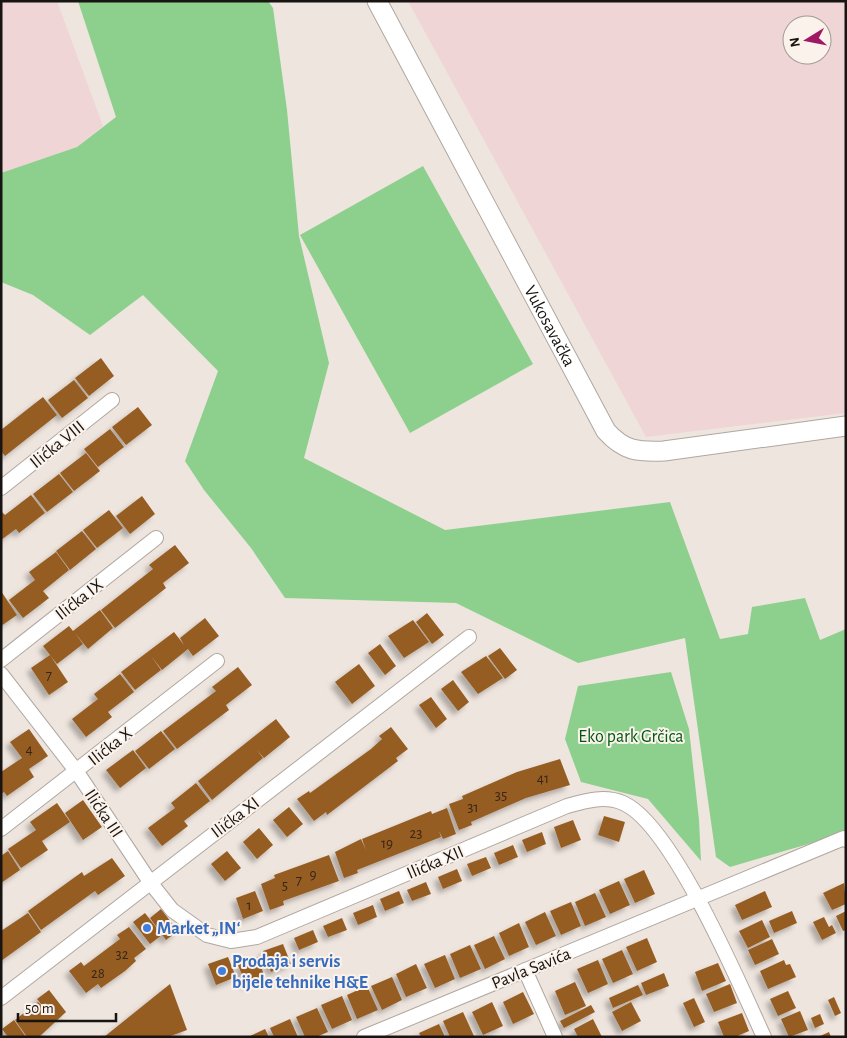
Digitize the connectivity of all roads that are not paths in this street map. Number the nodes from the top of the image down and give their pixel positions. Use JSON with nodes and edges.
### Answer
{"nodes":[{"id":1,"x":376,"y":1,"type":"edge"},
{"id":2,"x":112,"y":400,"type":"dead end"},
{"id":3,"x":846,"y":426,"type":"edge"},
{"id":4,"x":1,"y":488,"type":"edge"},
{"id":5,"x":156,"y":538,"type":"dead end"},
{"id":6,"x":469,"y":637,"type":"dead end"},
{"id":7,"x":1,"y":660,"type":"edge"},
{"id":8,"x":217,"y":661,"type":"dead end"},
{"id":9,"x":1,"y":674,"type":"edge"},
{"id":10,"x":77,"y":772,"type":"junction"},
{"id":11,"x":1,"y":829,"type":"edge"},
{"id":12,"x":846,"y":840,"type":"edge"},
{"id":13,"x":150,"y":882,"type":"junction"},
{"id":14,"x":699,"y":898,"type":"junction"},
{"id":15,"x":525,"y":970,"type":"junction"},
{"id":16,"x":1,"y":998,"type":"edge"},
{"id":17,"x":364,"y":1037,"type":"edge"},
{"id":18,"x":554,"y":1037,"type":"edge"},
{"id":19,"x":764,"y":1037,"type":"edge"}],
"edges":[{"from":1,"to":3,"type":"street","name":"Vukosavačka"},
{"from":2,"to":4,"type":"street","name":"Ilićka VIII"},
{"from":5,"to":7,"type":"street","name":"Ilićka IX"},
{"from":6,"to":13,"type":"street","name":"Ilićka XI"},
{"from":8,"to":10,"type":"street","name":"Ilićka X"},
{"from":9,"to":10,"type":"street","name":"Ilićka III"},
{"from":10,"to":11,"type":"street","name":"Ilićka X"},
{"from":10,"to":13,"type":"street","name":"Ilićka III"},
{"from":12,"to":14,"type":"street","name":"Pavla Savića"},
{"from":13,"to":14,"type":"street","name":"Ilićka XII"},
{"from":13,"to":16,"type":"street","name":"Ilićka XI"},
{"from":14,"to":15,"type":"street","name":"Pavla Savića"},
{"from":14,"to":19,"type":"street"},
{"from":15,"to":17,"type":"street","name":"Pavla Savića"},
{"from":15,"to":18,"type":"street"}]}
